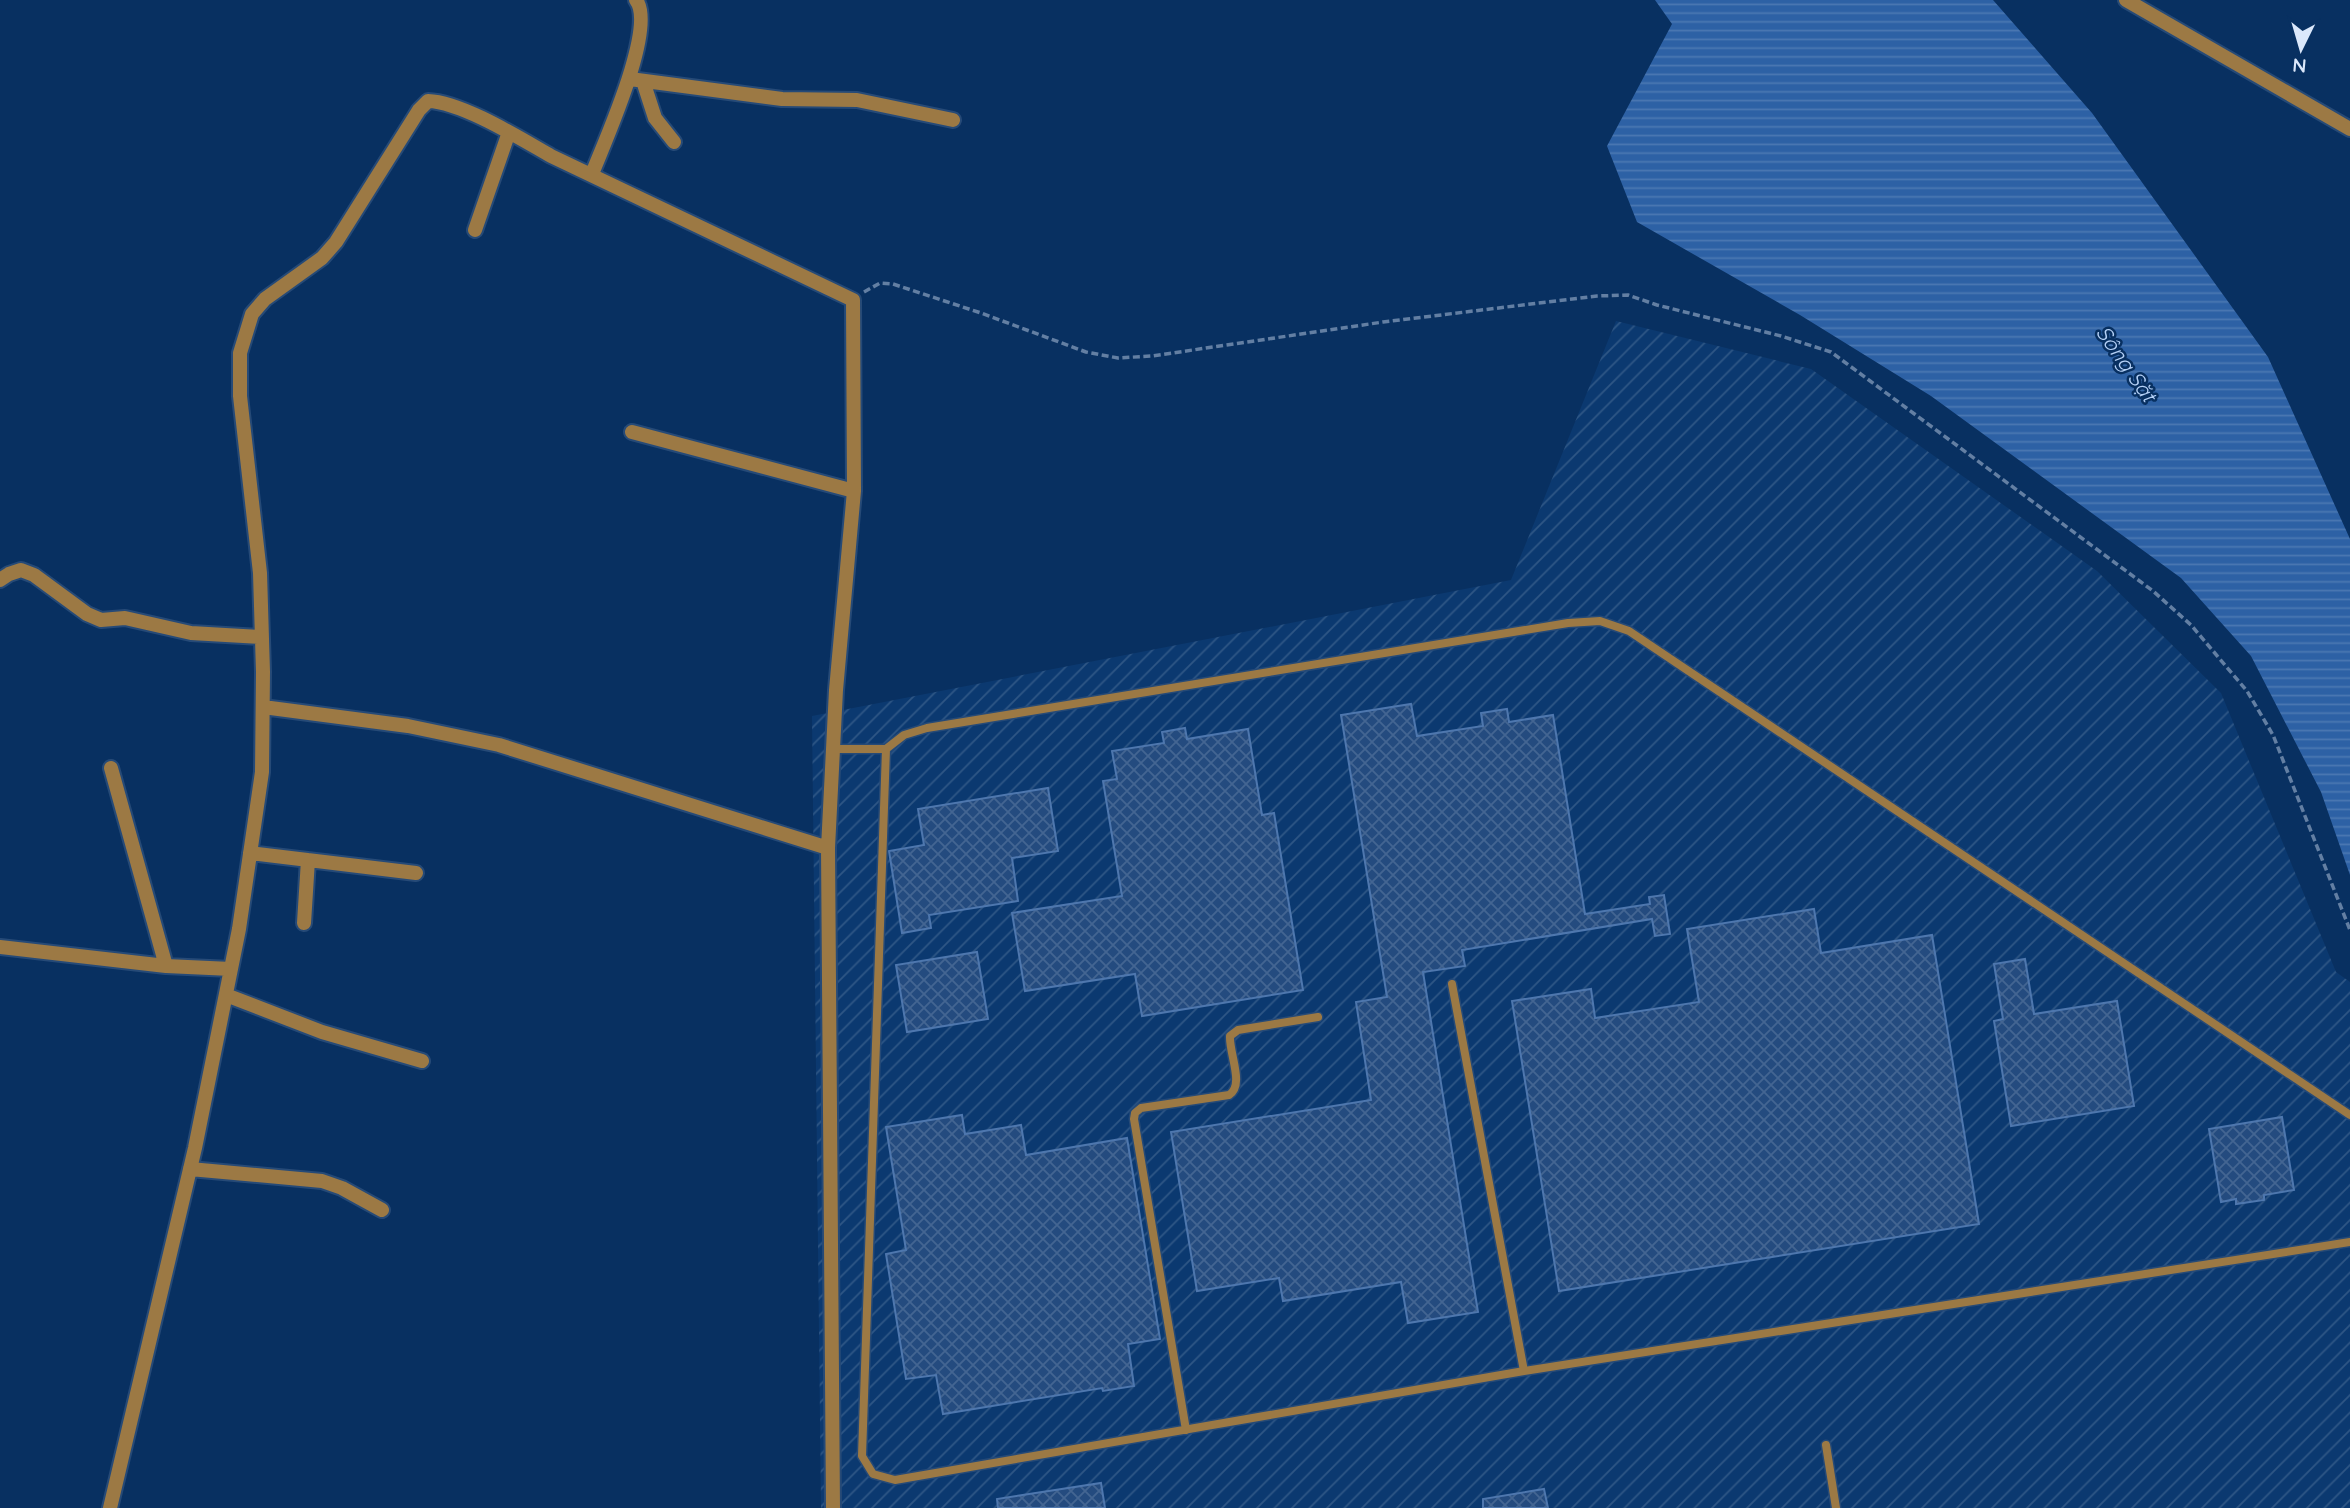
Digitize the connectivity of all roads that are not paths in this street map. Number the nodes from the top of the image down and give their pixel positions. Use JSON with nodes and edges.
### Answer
{"nodes":[{"id":1,"x":636,"y":0,"type":"edge"},
{"id":2,"x":2126,"y":0,"type":"edge"},
{"id":3,"x":636,"y":80,"type":"junction"},
{"id":4,"x":953,"y":120,"type":"dead end"},
{"id":5,"x":2350,"y":129,"type":"edge"},
{"id":6,"x":509,"y":132,"type":"junction"},
{"id":7,"x":674,"y":142,"type":"dead end"},
{"id":8,"x":592,"y":174,"type":"junction"},
{"id":9,"x":475,"y":230,"type":"dead end"},
{"id":10,"x":632,"y":432,"type":"dead end"},
{"id":11,"x":853,"y":492,"type":"junction"},
{"id":12,"x":0,"y":580,"type":"edge"},
{"id":13,"x":261,"y":637,"type":"junction"},
{"id":14,"x":263,"y":707,"type":"junction"},
{"id":15,"x":834,"y":749,"type":"junction"},
{"id":16,"x":886,"y":749,"type":"junction"},
{"id":17,"x":111,"y":768,"type":"dead end"},
{"id":18,"x":828,"y":848,"type":"junction"},
{"id":19,"x":250,"y":853,"type":"junction"},
{"id":20,"x":309,"y":860,"type":"junction"},
{"id":21,"x":416,"y":873,"type":"dead end"},
{"id":22,"x":304,"y":923,"type":"dead end"},
{"id":23,"x":0,"y":947,"type":"edge"},
{"id":24,"x":166,"y":966,"type":"junction"},
{"id":25,"x":231,"y":969,"type":"junction"},
{"id":26,"x":1452,"y":984,"type":"dead end"},
{"id":27,"x":226,"y":995,"type":"junction"},
{"id":28,"x":1318,"y":1017,"type":"dead end"},
{"id":29,"x":422,"y":1061,"type":"dead end"},
{"id":30,"x":2350,"y":1115,"type":"edge"},
{"id":31,"x":190,"y":1169,"type":"junction"},
{"id":32,"x":382,"y":1210,"type":"dead end"},
{"id":33,"x":2350,"y":1242,"type":"edge"},
{"id":34,"x":1524,"y":1371,"type":"junction"},
{"id":35,"x":1186,"y":1430,"type":"junction"},
{"id":36,"x":1826,"y":1446,"type":"dead end"},
{"id":37,"x":110,"y":1508,"type":"edge"},
{"id":38,"x":833,"y":1508,"type":"edge"},
{"id":39,"x":1836,"y":1508,"type":"edge"}],
"edges":[{"from":1,"to":3,"type":"street"},
{"from":2,"to":5,"type":"street"},
{"from":3,"to":4,"type":"street"},
{"from":3,"to":7,"type":"street"},
{"from":3,"to":8,"type":"street"},
{"from":6,"to":8,"type":"street"},
{"from":6,"to":9,"type":"street"},
{"from":6,"to":13,"type":"street"},
{"from":8,"to":11,"type":"street"},
{"from":10,"to":11,"type":"street"},
{"from":11,"to":15,"type":"street"},
{"from":12,"to":13,"type":"street"},
{"from":13,"to":14,"type":"street"},
{"from":14,"to":18,"type":"street"},
{"from":14,"to":19,"type":"street"},
{"from":15,"to":16,"type":"lane"},
{"from":15,"to":18,"type":"street"},
{"from":16,"to":30,"type":"lane"},
{"from":16,"to":35,"type":"lane"},
{"from":17,"to":24,"type":"street"},
{"from":18,"to":38,"type":"street"},
{"from":19,"to":20,"type":"street"},
{"from":19,"to":25,"type":"street"},
{"from":20,"to":21,"type":"street"},
{"from":20,"to":22,"type":"street"},
{"from":23,"to":24,"type":"street"},
{"from":24,"to":25,"type":"street"},
{"from":25,"to":27,"type":"street"},
{"from":26,"to":34,"type":"lane"},
{"from":27,"to":29,"type":"street"},
{"from":27,"to":31,"type":"street"},
{"from":28,"to":35,"type":"lane"},
{"from":31,"to":32,"type":"street"},
{"from":31,"to":37,"type":"street"},
{"from":33,"to":34,"type":"lane"},
{"from":34,"to":35,"type":"lane"},
{"from":36,"to":39,"type":"lane"}]}
